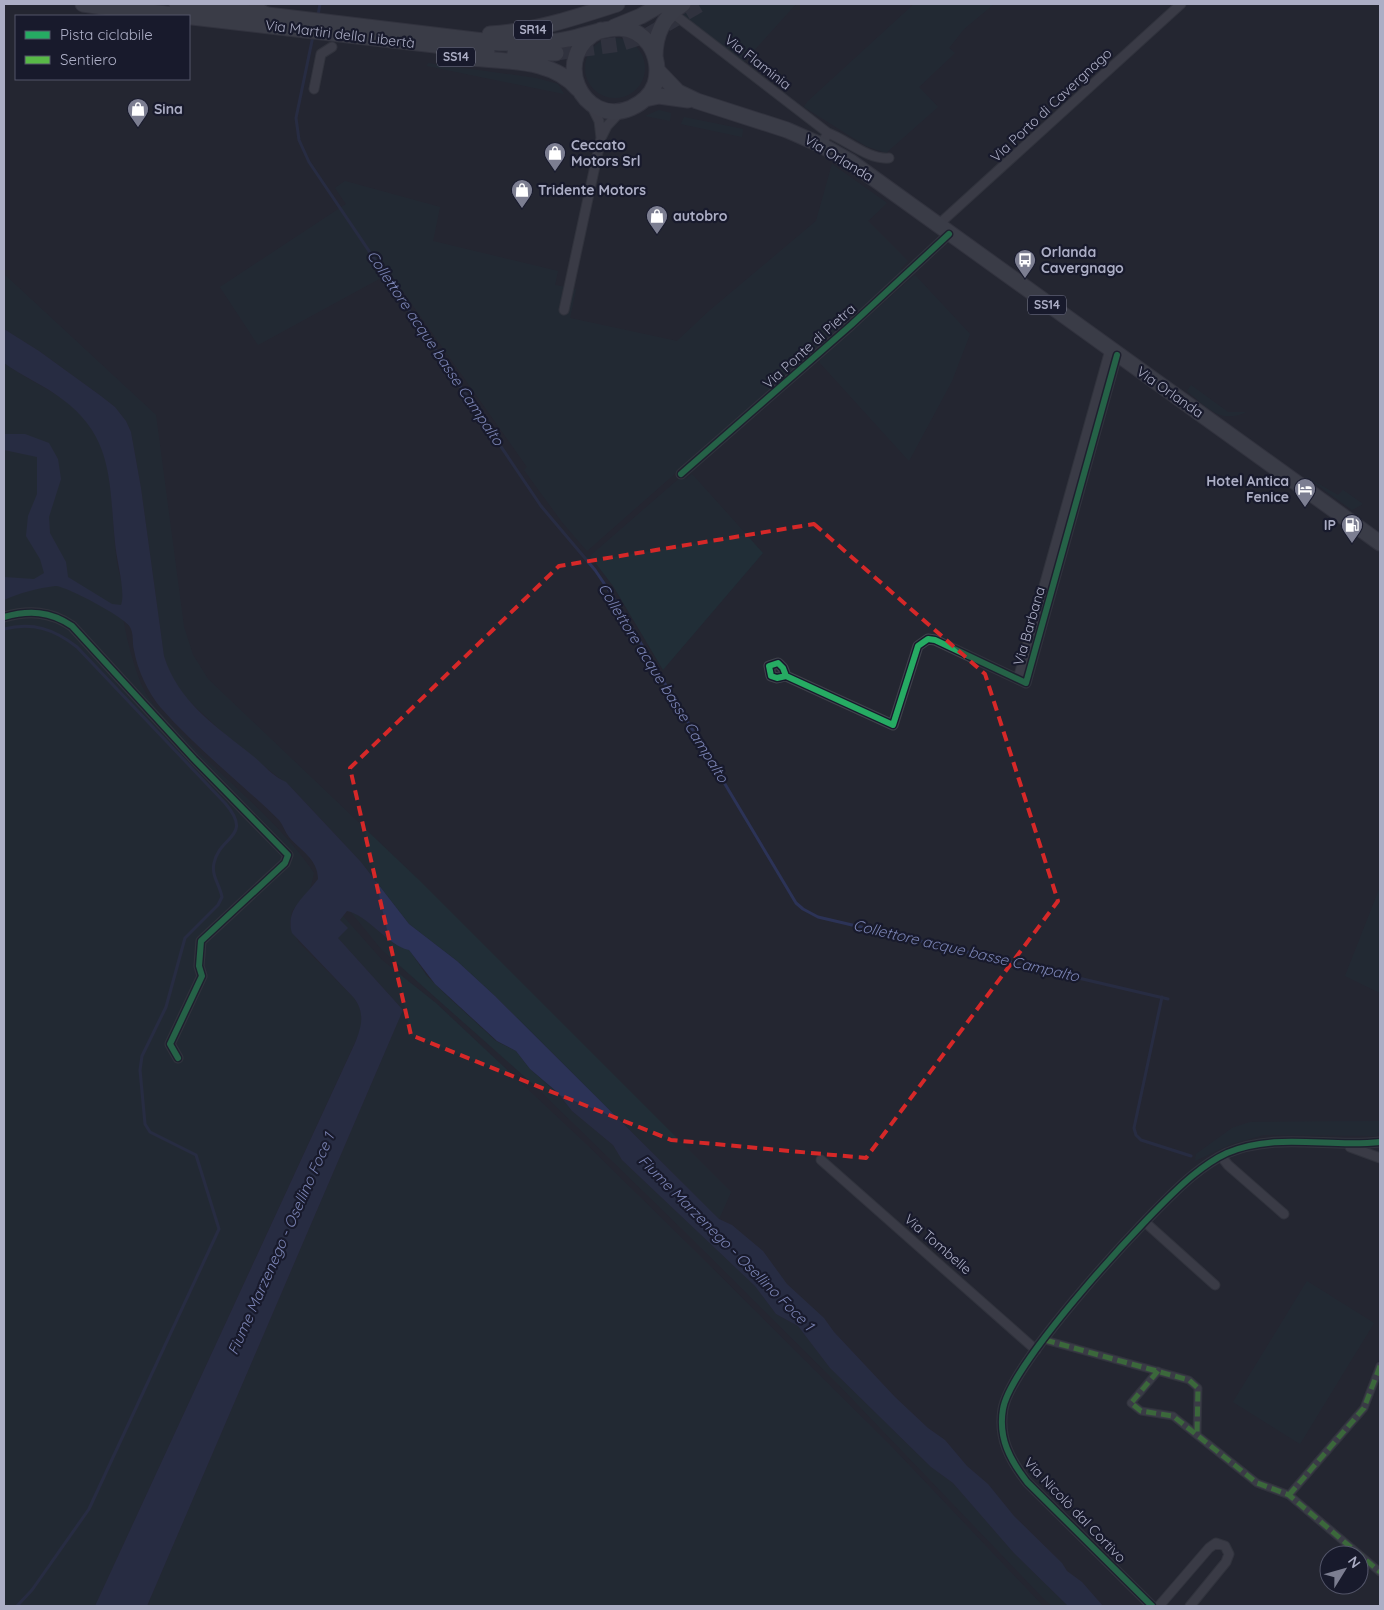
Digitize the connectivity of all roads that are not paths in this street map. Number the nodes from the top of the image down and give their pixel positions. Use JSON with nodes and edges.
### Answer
{"nodes":[{"id":1,"x":83,"y":4,"type":"edge"},
{"id":2,"x":177,"y":4,"type":"edge"},
{"id":3,"x":254,"y":4,"type":"edge"},
{"id":4,"x":617,"y":4,"type":"edge"},
{"id":5,"x":1182,"y":4,"type":"edge"},
{"id":6,"x":672,"y":6,"type":"edge"},
{"id":7,"x":232,"y":7,"type":"edge"},
{"id":8,"x":123,"y":9,"type":"junction"},
{"id":9,"x":151,"y":15,"type":"edge"},
{"id":10,"x":177,"y":15,"type":"edge"},
{"id":11,"x":190,"y":16,"type":"edge"},
{"id":12,"x":287,"y":17,"type":"junction"},
{"id":13,"x":190,"y":23,"type":"edge"},
{"id":14,"x":302,"y":29,"type":"junction"},
{"id":15,"x":608,"y":29,"type":"junction"},
{"id":16,"x":326,"y":35,"type":"junction"},
{"id":17,"x":446,"y":35,"type":"junction"},
{"id":18,"x":556,"y":53,"type":"tunnel mouth"},
{"id":19,"x":656,"y":63,"type":"junction"},
{"id":20,"x":314,"y":89,"type":"dead end"},
{"id":21,"x":585,"y":97,"type":"junction"},
{"id":22,"x":645,"y":99,"type":"junction"},
{"id":23,"x":697,"y":101,"type":"junction"},
{"id":24,"x":621,"y":111,"type":"junction"},
{"id":25,"x":600,"y":138,"type":"junction"},
{"id":26,"x":825,"y":139,"type":"junction"},
{"id":27,"x":889,"y":158,"type":"dead end"},
{"id":28,"x":944,"y":230,"type":"junction"},
{"id":29,"x":564,"y":310,"type":"dead end"},
{"id":30,"x":1113,"y":352,"type":"junction"},
{"id":31,"x":680,"y":474,"type":"dead end"},
{"id":32,"x":1380,"y":543,"type":"edge"},
{"id":33,"x":4,"y":617,"type":"edge"},
{"id":34,"x":786,"y":676,"type":"dead end"},
{"id":35,"x":178,"y":1058,"type":"dead end"},
{"id":36,"x":1380,"y":1142,"type":"edge"},
{"id":37,"x":1335,"y":1144,"type":"junction"},
{"id":38,"x":1222,"y":1156,"type":"junction"},
{"id":39,"x":1380,"y":1158,"type":"edge"},
{"id":40,"x":821,"y":1160,"type":"dead end"},
{"id":41,"x":1284,"y":1214,"type":"dead end"},
{"id":42,"x":1146,"y":1223,"type":"junction"},
{"id":43,"x":1215,"y":1284,"type":"dead end"},
{"id":44,"x":1045,"y":1340,"type":"junction"},
{"id":45,"x":1036,"y":1350,"type":"junction"},
{"id":46,"x":1380,"y":1366,"type":"edge"},
{"id":47,"x":1158,"y":1372,"type":"junction"},
{"id":48,"x":1197,"y":1435,"type":"junction"},
{"id":49,"x":1289,"y":1495,"type":"junction"},
{"id":50,"x":1380,"y":1572,"type":"edge"},
{"id":51,"x":1152,"y":1606,"type":"edge"},
{"id":52,"x":1159,"y":1606,"type":"edge"},
{"id":53,"x":1190,"y":1606,"type":"edge"}],
"edges":[{"from":1,"to":8,"type":"main road"},
{"from":2,"to":7,"type":"main road","number":"SS14"},
{"from":3,"to":12,"type":"street"},
{"from":4,"to":17,"type":"main road","number":"SR14"},
{"from":5,"to":28,"type":"street","name":"Via Porto di Cavergnago"},
{"from":6,"to":15,"type":"main road"},
{"from":6,"to":19,"type":"main road"},
{"from":6,"to":26,"type":"street","name":"Via Flaminia"},
{"from":7,"to":12,"type":"main road","number":"SS14"},
{"from":8,"to":9,"type":"main road"},
{"from":8,"to":10,"type":"main road","name":"Via Martiri della Libertà"},
{"from":11,"to":14,"type":"main road","name":"Via Martiri della Libertà"},
{"from":12,"to":14,"type":"main road","number":"SS14"},
{"from":13,"to":14,"type":"main road","number":"SS14"},
{"from":14,"to":16,"type":"main road","number":"SS14"},
{"from":15,"to":17,"type":"main road","number":"SS14"},
{"from":15,"to":19,"type":"main road","number":"SS14"},
{"from":15,"to":21,"type":"main road"},
{"from":16,"to":17,"type":"main road","number":"SS14"},
{"from":16,"to":18,"type":"main road","name":"Via Martiri della Libertà","number":"SR14"},
{"from":16,"to":20,"type":"street"},
{"from":16,"to":21,"type":"main road","number":"SS14"},
{"from":19,"to":22,"type":"main road"},
{"from":19,"to":23,"type":"main road","name":"Via Orlanda","number":"SS14"},
{"from":21,"to":24,"type":"main road","number":"SS14"},
{"from":21,"to":25,"type":"street"},
{"from":22,"to":23,"type":"main road","name":"Via Orlanda","number":"SS14"},
{"from":22,"to":24,"type":"main road","number":"SS14"},
{"from":23,"to":26,"type":"main road","name":"Via Orlanda","number":"SS14"},
{"from":24,"to":25,"type":"street"},
{"from":25,"to":29,"type":"street"},
{"from":26,"to":27,"type":"street","name":"Via Flaminia"},
{"from":26,"to":28,"type":"main road","name":"Via Orlanda","number":"SS14"},
{"from":28,"to":30,"type":"main road","name":"Via Orlanda","number":"SS14"},
{"from":28,"to":31,"type":"street","name":"Via Ponte di Pietra"},
{"from":30,"to":32,"type":"main road","name":"Via Orlanda","number":"SS14"},
{"from":30,"to":34,"type":"street","name":"Via Barbana"},
{"from":33,"to":35,"type":"street"},
{"from":36,"to":37,"type":"street","name":"Via Nicolò dal Cortivo"},
{"from":37,"to":38,"type":"street","name":"Via Nicolò dal Cortivo"},
{"from":37,"to":39,"type":"street","name":"Via Nicolò dal Cortivo"},
{"from":38,"to":41,"type":"street"},
{"from":38,"to":42,"type":"street","name":"Via Nicolò dal Cortivo"},
{"from":40,"to":45,"type":"street","name":"Via Tombelle"},
{"from":42,"to":43,"type":"street"},
{"from":42,"to":44,"type":"street","name":"Via Nicolò dal Cortivo"},
{"from":44,"to":45,"type":"street","name":"Via Nicolò dal Cortivo"},
{"from":44,"to":47,"type":"street"},
{"from":45,"to":51,"type":"street","name":"Via Nicolò dal Cortivo"},
{"from":46,"to":49,"type":"street"},
{"from":47,"to":48,"type":"street"},
{"from":47,"to":48,"type":"street"},
{"from":48,"to":49,"type":"street"},
{"from":49,"to":50,"type":"street"},
{"from":52,"to":53,"type":"street"}]}
